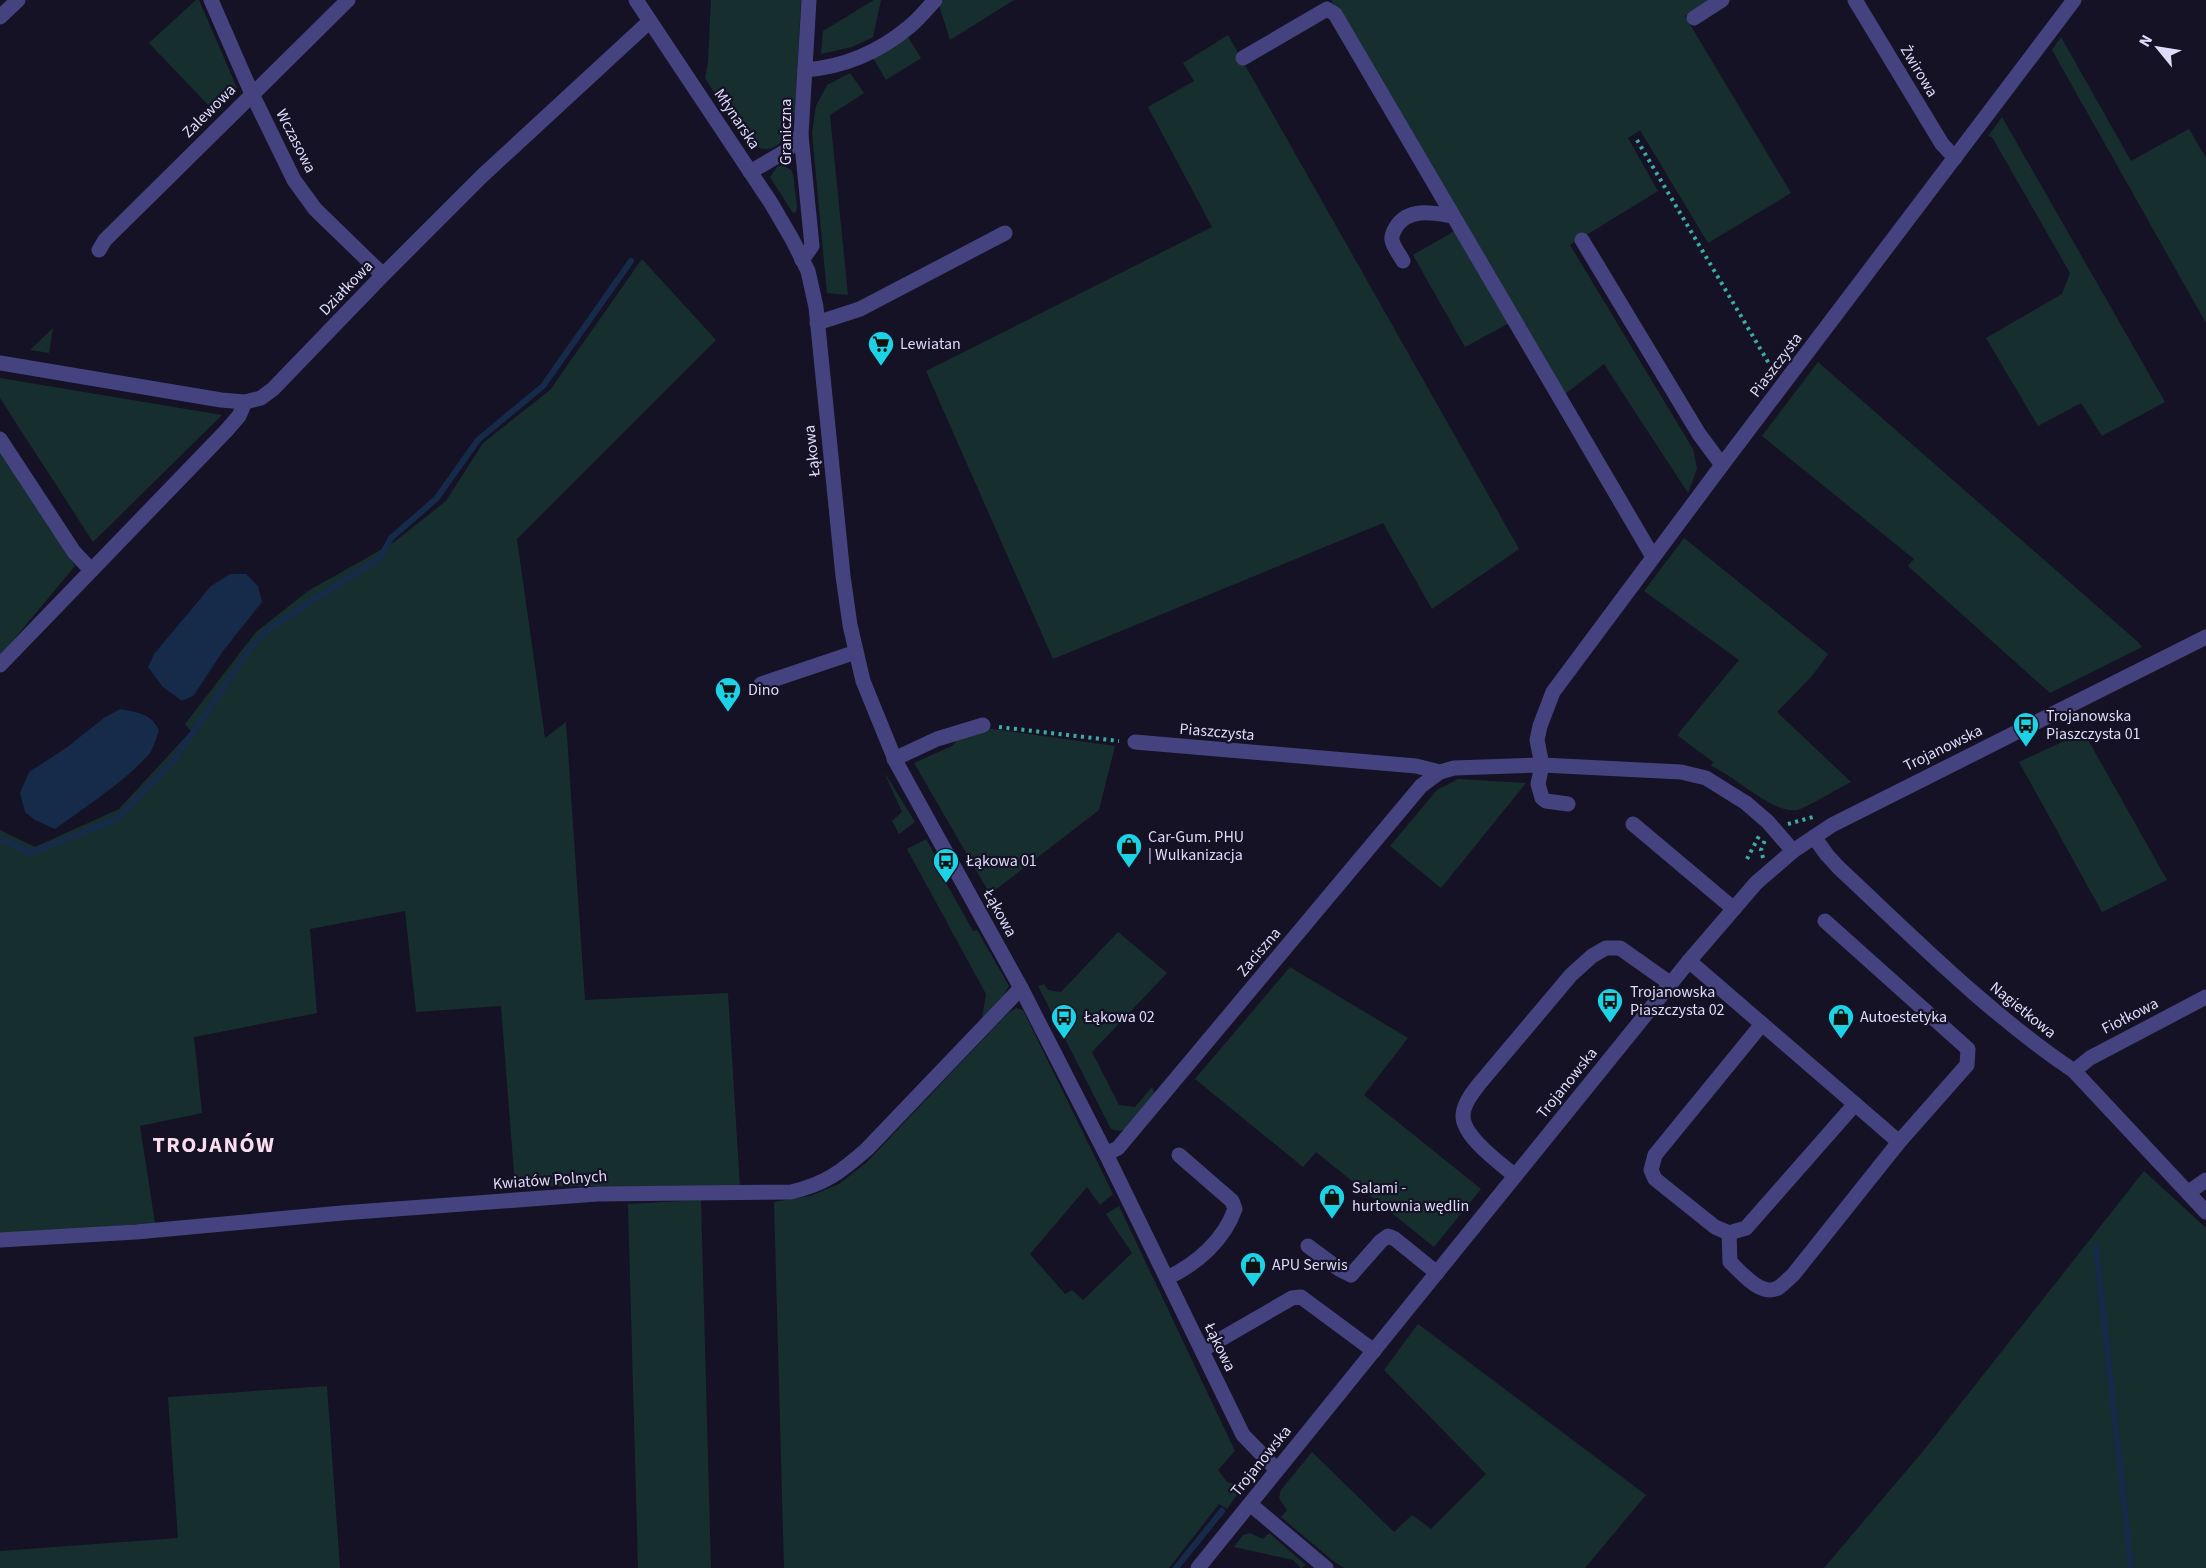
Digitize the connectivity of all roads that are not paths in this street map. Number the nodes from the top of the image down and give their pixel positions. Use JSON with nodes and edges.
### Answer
{"nodes":[{"id":1,"x":18,"y":0,"type":"edge"},
{"id":2,"x":212,"y":0,"type":"edge"},
{"id":3,"x":348,"y":0,"type":"edge"},
{"id":4,"x":636,"y":0,"type":"edge"},
{"id":5,"x":809,"y":0,"type":"edge"},
{"id":6,"x":935,"y":0,"type":"edge"},
{"id":7,"x":1722,"y":0,"type":"edge"},
{"id":8,"x":1855,"y":0,"type":"edge"},
{"id":9,"x":2074,"y":0,"type":"edge"},
{"id":10,"x":0,"y":17,"type":"edge"},
{"id":11,"x":1694,"y":18,"type":"dead end"},
{"id":12,"x":650,"y":21,"type":"junction"},
{"id":13,"x":1243,"y":58,"type":"dead end"},
{"id":14,"x":805,"y":70,"type":"junction"},
{"id":15,"x":252,"y":94,"type":"junction"},
{"id":16,"x":801,"y":135,"type":"junction"},
{"id":17,"x":1955,"y":158,"type":"junction"},
{"id":18,"x":750,"y":172,"type":"junction"},
{"id":19,"x":1453,"y":216,"type":"junction"},
{"id":20,"x":1005,"y":233,"type":"dead end"},
{"id":21,"x":1582,"y":240,"type":"dead end"},
{"id":22,"x":99,"y":250,"type":"dead end"},
{"id":23,"x":802,"y":260,"type":"junction"},
{"id":24,"x":1403,"y":261,"type":"dead end"},
{"id":25,"x":382,"y":275,"type":"junction"},
{"id":26,"x":817,"y":323,"type":"junction"},
{"id":27,"x":0,"y":363,"type":"edge"},
{"id":28,"x":245,"y":402,"type":"junction"},
{"id":29,"x":0,"y":439,"type":"edge"},
{"id":30,"x":1722,"y":465,"type":"junction"},
{"id":31,"x":1653,"y":557,"type":"junction"},
{"id":32,"x":91,"y":570,"type":"junction"},
{"id":33,"x":2206,"y":638,"type":"edge"},
{"id":34,"x":856,"y":652,"type":"junction"},
{"id":35,"x":0,"y":665,"type":"edge"},
{"id":36,"x":761,"y":684,"type":"dead end"},
{"id":37,"x":983,"y":725,"type":"road end"},
{"id":38,"x":1135,"y":742,"type":"road end"},
{"id":39,"x":894,"y":759,"type":"junction"},
{"id":40,"x":1542,"y":765,"type":"junction"},
{"id":41,"x":1440,"y":772,"type":"junction"},
{"id":42,"x":1568,"y":804,"type":"dead end"},
{"id":43,"x":1633,"y":824,"type":"dead end"},
{"id":44,"x":1814,"y":837,"type":"junction"},
{"id":45,"x":1793,"y":851,"type":"junction"},
{"id":46,"x":1734,"y":909,"type":"junction"},
{"id":47,"x":1825,"y":921,"type":"dead end"},
{"id":48,"x":1689,"y":961,"type":"junction"},
{"id":49,"x":1671,"y":984,"type":"junction"},
{"id":50,"x":1021,"y":988,"type":"junction"},
{"id":51,"x":2206,"y":998,"type":"edge"},
{"id":52,"x":1762,"y":1024,"type":"junction"},
{"id":53,"x":2074,"y":1071,"type":"junction"},
{"id":54,"x":1855,"y":1104,"type":"junction"},
{"id":55,"x":1899,"y":1142,"type":"junction"},
{"id":56,"x":1106,"y":1154,"type":"junction"},
{"id":57,"x":1179,"y":1155,"type":"dead end"},
{"id":58,"x":1515,"y":1176,"type":"junction"},
{"id":59,"x":2206,"y":1180,"type":"edge"},
{"id":60,"x":2189,"y":1192,"type":"junction"},
{"id":61,"x":2206,"y":1212,"type":"edge"},
{"id":62,"x":1729,"y":1233,"type":"junction"},
{"id":63,"x":0,"y":1240,"type":"edge"},
{"id":64,"x":1308,"y":1246,"type":"dead end"},
{"id":65,"x":1437,"y":1273,"type":"junction"},
{"id":66,"x":1167,"y":1278,"type":"junction"},
{"id":67,"x":1202,"y":1350,"type":"junction"},
{"id":68,"x":1374,"y":1351,"type":"junction"},
{"id":69,"x":1277,"y":1470,"type":"junction"},
{"id":70,"x":1250,"y":1504,"type":"junction"},
{"id":71,"x":1198,"y":1568,"type":"edge"},
{"id":72,"x":1326,"y":1568,"type":"edge"}],
"edges":[{"from":1,"to":10,"type":"street"},
{"from":2,"to":15,"type":"street","name":"Wczasowa"},
{"from":3,"to":15,"type":"street","name":"Zalewowa"},
{"from":4,"to":12,"type":"street","name":"Młynarska"},
{"from":5,"to":14,"type":"street","name":"Graniczna"},
{"from":6,"to":14,"type":"street"},
{"from":7,"to":11,"type":"street"},
{"from":8,"to":17,"type":"street","name":"Żwirowa"},
{"from":9,"to":17,"type":"street","name":"Piaszczysta"},
{"from":12,"to":18,"type":"street","name":"Młynarska"},
{"from":12,"to":25,"type":"street","name":"Działkowa"},
{"from":13,"to":19,"type":"street"},
{"from":14,"to":16,"type":"street","name":"Graniczna"},
{"from":15,"to":22,"type":"street","name":"Zalewowa"},
{"from":15,"to":25,"type":"street","name":"Wczasowa"},
{"from":16,"to":18,"type":"street"},
{"from":16,"to":23,"type":"street","name":"Graniczna"},
{"from":17,"to":30,"type":"street","name":"Piaszczysta"},
{"from":18,"to":23,"type":"street","name":"Młynarska"},
{"from":19,"to":24,"type":"street"},
{"from":19,"to":31,"type":"street"},
{"from":20,"to":26,"type":"street"},
{"from":21,"to":30,"type":"street"},
{"from":23,"to":26,"type":"street","name":"Łąkowa"},
{"from":25,"to":28,"type":"street","name":"Działkowa"},
{"from":26,"to":34,"type":"street","name":"Łąkowa"},
{"from":27,"to":28,"type":"street"},
{"from":28,"to":32,"type":"street"},
{"from":29,"to":32,"type":"street"},
{"from":30,"to":31,"type":"street","name":"Piaszczysta"},
{"from":31,"to":40,"type":"street","name":"Piaszczysta"},
{"from":32,"to":35,"type":"street"},
{"from":33,"to":44,"type":"street","name":"Trojanowska"},
{"from":34,"to":36,"type":"street"},
{"from":34,"to":39,"type":"street","name":"Łąkowa"},
{"from":37,"to":39,"type":"street"},
{"from":38,"to":41,"type":"street","name":"Piaszczysta"},
{"from":39,"to":50,"type":"street","name":"Łąkowa"},
{"from":40,"to":41,"type":"street","name":"Piaszczysta"},
{"from":40,"to":42,"type":"street"},
{"from":40,"to":45,"type":"street","name":"Piaszczysta"},
{"from":41,"to":56,"type":"street","name":"Zaciszna"},
{"from":43,"to":46,"type":"street"},
{"from":44,"to":45,"type":"street","name":"Trojanowska"},
{"from":44,"to":53,"type":"street","name":"Nagietkowa"},
{"from":45,"to":46,"type":"street","name":"Trojanowska"},
{"from":46,"to":48,"type":"street","name":"Trojanowska"},
{"from":47,"to":55,"type":"street"},
{"from":48,"to":49,"type":"street","name":"Trojanowska"},
{"from":48,"to":52,"type":"street"},
{"from":49,"to":58,"type":"street","name":"Trojanowska"},
{"from":49,"to":58,"type":"street"},
{"from":50,"to":56,"type":"street","name":"Łąkowa"},
{"from":50,"to":63,"type":"street","name":"Kwiatów Polnych"},
{"from":51,"to":53,"type":"street","name":"Fiołkowa"},
{"from":52,"to":54,"type":"street"},
{"from":52,"to":62,"type":"street"},
{"from":53,"to":60,"type":"street","name":"Nagietkowa"},
{"from":54,"to":55,"type":"street"},
{"from":54,"to":62,"type":"street"},
{"from":55,"to":62,"type":"street"},
{"from":56,"to":66,"type":"street","name":"Łąkowa"},
{"from":57,"to":66,"type":"street"},
{"from":58,"to":65,"type":"street","name":"Trojanowska"},
{"from":59,"to":60,"type":"street"},
{"from":60,"to":61,"type":"street","name":"Nagietkowa"},
{"from":64,"to":65,"type":"street"},
{"from":65,"to":68,"type":"street","name":"Trojanowska"},
{"from":66,"to":67,"type":"street","name":"Łąkowa"},
{"from":67,"to":68,"type":"street"},
{"from":67,"to":69,"type":"street","name":"Łąkowa"},
{"from":68,"to":69,"type":"street","name":"Trojanowska"},
{"from":69,"to":70,"type":"street","name":"Trojanowska"},
{"from":70,"to":71,"type":"street","name":"Trojanowska"},
{"from":70,"to":72,"type":"street"}]}
